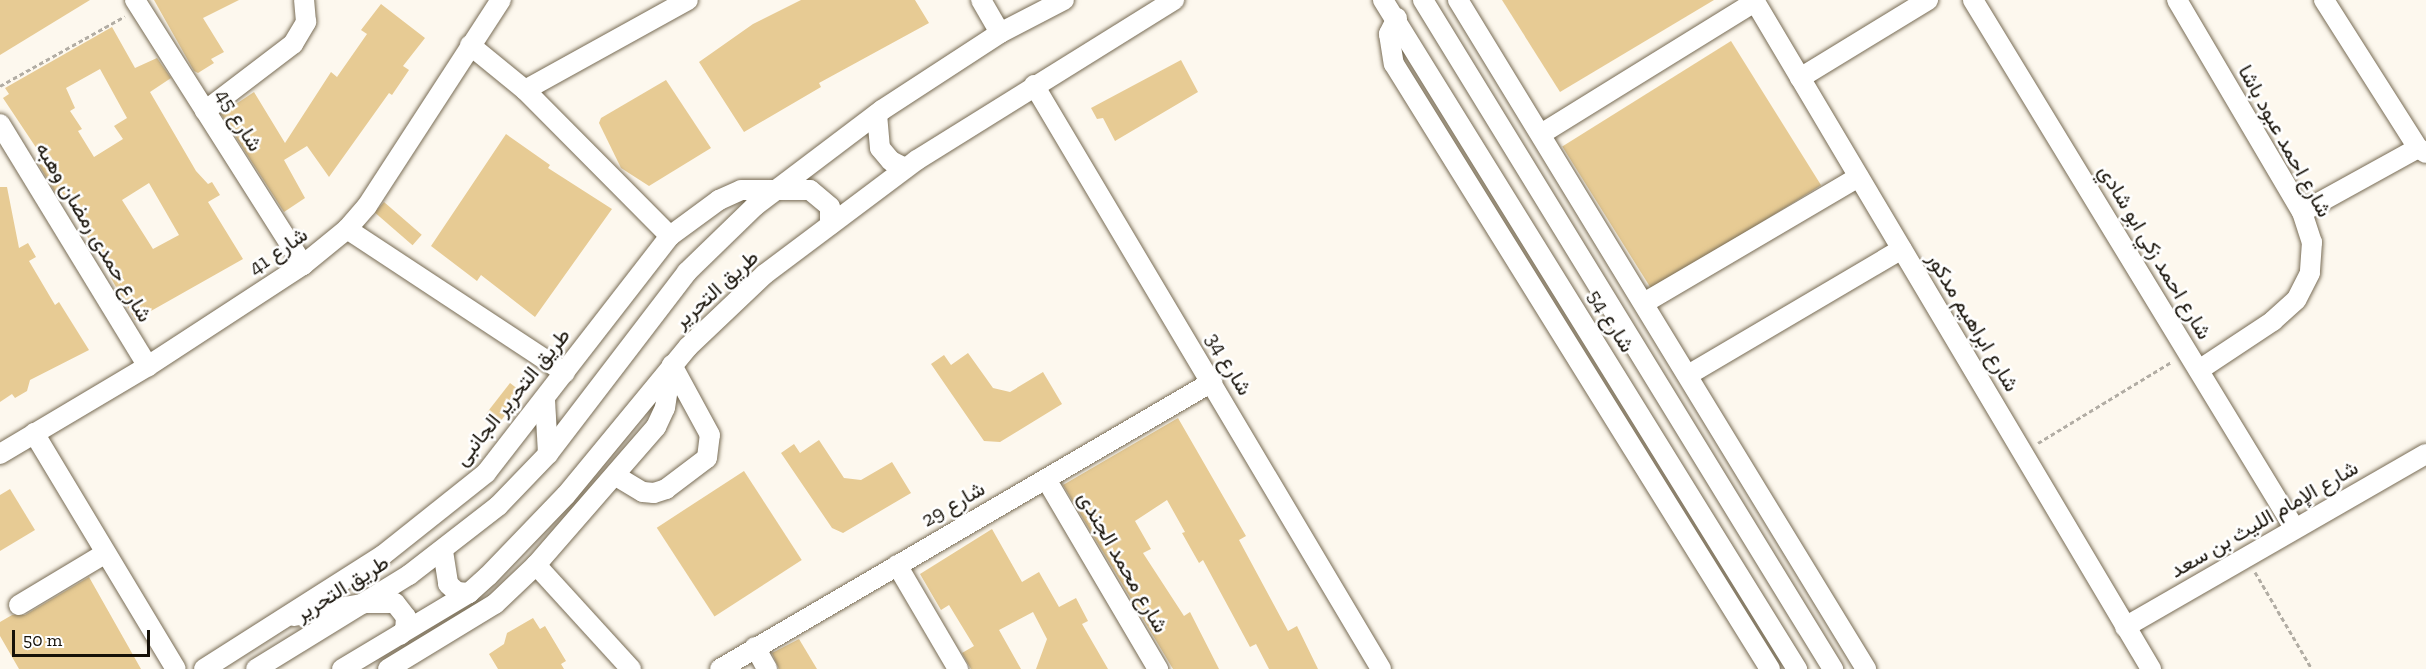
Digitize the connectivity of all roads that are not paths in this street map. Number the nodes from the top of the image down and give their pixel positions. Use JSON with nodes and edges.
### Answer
{"nodes":[{"id":1,"x":304,"y":0,"type":"edge"},
{"id":2,"x":501,"y":0,"type":"edge"},
{"id":3,"x":688,"y":0,"type":"edge"},
{"id":4,"x":981,"y":0,"type":"edge"},
{"id":5,"x":1064,"y":0,"type":"edge"},
{"id":6,"x":1174,"y":0,"type":"edge"},
{"id":7,"x":1383,"y":0,"type":"edge"},
{"id":8,"x":1423,"y":0,"type":"edge"},
{"id":9,"x":1458,"y":0,"type":"edge"},
{"id":10,"x":1928,"y":0,"type":"edge"},
{"id":11,"x":1973,"y":0,"type":"edge"},
{"id":12,"x":2177,"y":0,"type":"edge"},
{"id":13,"x":2324,"y":0,"type":"edge"},
{"id":14,"x":1755,"y":1,"type":"edge"},
{"id":15,"x":137,"y":4,"type":"edge"},
{"id":16,"x":1397,"y":18,"type":"junction"},
{"id":17,"x":1000,"y":33,"type":"junction"},
{"id":18,"x":470,"y":45,"type":"junction"},
{"id":19,"x":1800,"y":78,"type":"junction"},
{"id":20,"x":1034,"y":85,"type":"junction"},
{"id":21,"x":525,"y":90,"type":"junction"},
{"id":22,"x":205,"y":111,"type":"junction"},
{"id":23,"x":877,"y":114,"type":"junction"},
{"id":24,"x":0,"y":124,"type":"edge"},
{"id":25,"x":1541,"y":134,"type":"junction"},
{"id":26,"x":2422,"y":150,"type":"edge"},
{"id":27,"x":905,"y":168,"type":"junction"},
{"id":28,"x":1859,"y":177,"type":"junction"},
{"id":29,"x":1572,"y":183,"type":"junction"},
{"id":30,"x":778,"y":188,"type":"junction"},
{"id":31,"x":1546,"y":199,"type":"junction"},
{"id":32,"x":2302,"y":212,"type":"junction"},
{"id":33,"x":830,"y":225,"type":"junction"},
{"id":34,"x":347,"y":229,"type":"junction"},
{"id":35,"x":670,"y":236,"type":"junction"},
{"id":36,"x":1902,"y":249,"type":"junction"},
{"id":37,"x":303,"y":265,"type":"junction"},
{"id":38,"x":1644,"y":303,"type":"junction"},
{"id":39,"x":672,"y":365,"type":"junction"},
{"id":40,"x":148,"y":366,"type":"junction"},
{"id":41,"x":2199,"y":370,"type":"junction"},
{"id":42,"x":564,"y":374,"type":"junction"},
{"id":43,"x":1688,"y":375,"type":"junction"},
{"id":44,"x":1212,"y":382,"type":"junction"},
{"id":45,"x":545,"y":400,"type":"junction"},
{"id":46,"x":1705,"y":402,"type":"junction"},
{"id":47,"x":1680,"y":417,"type":"junction"},
{"id":48,"x":34,"y":433,"type":"junction"},
{"id":49,"x":0,"y":454,"type":"edge"},
{"id":50,"x":548,"y":454,"type":"junction"},
{"id":51,"x":2426,"y":454,"type":"edge"},
{"id":52,"x":616,"y":476,"type":"junction"},
{"id":53,"x":1046,"y":478,"type":"junction"},
{"id":54,"x":2295,"y":529,"type":"junction"},
{"id":55,"x":443,"y":551,"type":"junction"},
{"id":56,"x":106,"y":553,"type":"junction"},
{"id":57,"x":536,"y":565,"type":"junction"},
{"id":58,"x":897,"y":565,"type":"junction"},
{"id":59,"x":469,"y":593,"type":"junction"},
{"id":60,"x":367,"y":603,"type":"junction"},
{"id":61,"x":20,"y":605,"type":"dead end"},
{"id":62,"x":282,"y":618,"type":"junction"},
{"id":63,"x":2126,"y":627,"type":"junction"},
{"id":64,"x":400,"y":635,"type":"junction"},
{"id":65,"x":754,"y":647,"type":"junction"},
{"id":66,"x":176,"y":669,"type":"edge"},
{"id":67,"x":204,"y":669,"type":"edge"},
{"id":68,"x":256,"y":669,"type":"edge"},
{"id":69,"x":342,"y":669,"type":"edge"},
{"id":70,"x":388,"y":669,"type":"edge"},
{"id":71,"x":631,"y":669,"type":"edge"},
{"id":72,"x":720,"y":669,"type":"edge"},
{"id":73,"x":767,"y":669,"type":"edge"},
{"id":74,"x":958,"y":669,"type":"edge"},
{"id":75,"x":1158,"y":669,"type":"edge"},
{"id":76,"x":1381,"y":669,"type":"edge"},
{"id":77,"x":1770,"y":669,"type":"edge"},
{"id":78,"x":1797,"y":669,"type":"edge"},
{"id":79,"x":1833,"y":669,"type":"edge"},
{"id":80,"x":1866,"y":669,"type":"edge"},
{"id":81,"x":2151,"y":669,"type":"edge"}],
"edges":[{"from":1,"to":22,"type":"street"},
{"from":2,"to":18,"type":"street","name":"شارع 41"},
{"from":3,"to":21,"type":"street"},
{"from":4,"to":17,"type":"street"},
{"from":5,"to":17,"type":"street","name":"طريق التحرير"},
{"from":6,"to":20,"type":"street","name":"طريق التحرير"},
{"from":7,"to":16,"type":"street","name":"شارع 54"},
{"from":8,"to":31,"type":"street","name":"شارع 54"},
{"from":9,"to":25,"type":"street"},
{"from":10,"to":19,"type":"street"},
{"from":11,"to":41,"type":"street","name":"شارع احمد زكي ابو شادي"},
{"from":12,"to":32,"type":"street","name":"شارع احمد عبود باشا"},
{"from":13,"to":26,"type":"street"},
{"from":14,"to":19,"type":"street","name":"شارع ابراهيم مدكور"},
{"from":14,"to":25,"type":"street"},
{"from":15,"to":22,"type":"street","name":"شارع 45"},
{"from":16,"to":77,"type":"street"},
{"from":16,"to":78,"type":"street","name":"شارع 54"},
{"from":17,"to":23,"type":"street","name":"طريق التحرير"},
{"from":18,"to":21,"type":"street"},
{"from":18,"to":34,"type":"street","name":"شارع 41"},
{"from":19,"to":28,"type":"street","name":"شارع ابراهيم مدكور"},
{"from":20,"to":27,"type":"street","name":"طريق التحرير"},
{"from":20,"to":44,"type":"street","name":"شارع 34"},
{"from":21,"to":35,"type":"street"},
{"from":22,"to":37,"type":"street","name":"شارع 45"},
{"from":23,"to":27,"type":"street"},
{"from":23,"to":30,"type":"street","name":"طريق التحرير"},
{"from":24,"to":40,"type":"street","name":"شارع حمدى رمضان وهبه"},
{"from":25,"to":29,"type":"street"},
{"from":26,"to":32,"type":"street"},
{"from":27,"to":33,"type":"street","name":"طريق التحرير"},
{"from":28,"to":36,"type":"street","name":"شارع ابراهيم مدكور"},
{"from":28,"to":38,"type":"street"},
{"from":29,"to":31,"type":"street"},
{"from":29,"to":38,"type":"street"},
{"from":30,"to":33,"type":"street","name":"طريق التحرير الجانبى"},
{"from":30,"to":35,"type":"street","name":"طريق التحرير الجانبى"},
{"from":30,"to":50,"type":"street","name":"طريق التحرير"},
{"from":31,"to":47,"type":"street","name":"شارع 54"},
{"from":32,"to":41,"type":"street","name":"شارع احمد عبود باشا"},
{"from":33,"to":39,"type":"street","name":"طريق التحرير"},
{"from":34,"to":37,"type":"street","name":"شارع 41"},
{"from":34,"to":42,"type":"street"},
{"from":35,"to":42,"type":"street","name":"طريق التحرير الجانبى"},
{"from":36,"to":43,"type":"street"},
{"from":36,"to":63,"type":"street","name":"شارع ابراهيم مدكور"},
{"from":37,"to":40,"type":"street","name":"شارع 41"},
{"from":38,"to":43,"type":"street"},
{"from":39,"to":52,"type":"street"},
{"from":39,"to":52,"type":"street"},
{"from":39,"to":59,"type":"street","name":"طريق التحرير"},
{"from":40,"to":48,"type":"street","name":"شارع 41"},
{"from":41,"to":54,"type":"street","name":"شارع احمد زكي ابو شادي"},
{"from":42,"to":45,"type":"street","name":"طريق التحرير الجانبى"},
{"from":43,"to":46,"type":"street"},
{"from":44,"to":53,"type":"street","name":"شارع 29"},
{"from":44,"to":76,"type":"street","name":"شارع 34"},
{"from":45,"to":50,"type":"street"},
{"from":45,"to":62,"type":"street","name":"طريق التحرير الجانبى"},
{"from":46,"to":47,"type":"street"},
{"from":46,"to":80,"type":"street"},
{"from":47,"to":79,"type":"street","name":"شارع 54"},
{"from":48,"to":49,"type":"street","name":"شارع 41"},
{"from":48,"to":56,"type":"street"},
{"from":50,"to":55,"type":"street","name":"طريق التحرير"},
{"from":51,"to":54,"type":"street","name":"شارع الإمام الليث بن سعد"},
{"from":52,"to":57,"type":"street"},
{"from":53,"to":58,"type":"street","name":"شارع 29"},
{"from":53,"to":75,"type":"street","name":"شارع محمد الجندى"},
{"from":54,"to":63,"type":"street","name":"شارع الإمام الليث بن سعد"},
{"from":55,"to":59,"type":"street"},
{"from":55,"to":60,"type":"street","name":"طريق التحرير"},
{"from":56,"to":61,"type":"street"},
{"from":56,"to":66,"type":"street"},
{"from":57,"to":70,"type":"street"},
{"from":57,"to":71,"type":"street"},
{"from":58,"to":65,"type":"street","name":"شارع 29"},
{"from":58,"to":74,"type":"street"},
{"from":59,"to":64,"type":"street","name":"طريق التحرير"},
{"from":60,"to":62,"type":"street"},
{"from":60,"to":64,"type":"street"},
{"from":60,"to":68,"type":"street","name":"طريق التحرير"},
{"from":62,"to":67,"type":"street","name":"طريق التحرير الجانبى"},
{"from":63,"to":81,"type":"street","name":"شارع ابراهيم مدكور"},
{"from":64,"to":69,"type":"street","name":"طريق التحرير"},
{"from":65,"to":72,"type":"street","name":"شارع 29"},
{"from":65,"to":73,"type":"street"}]}
